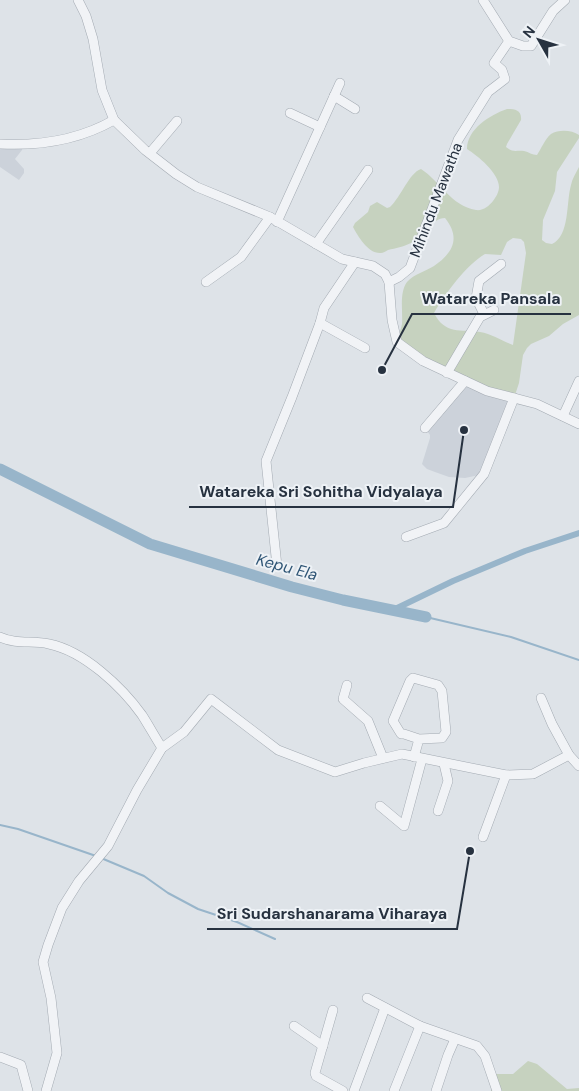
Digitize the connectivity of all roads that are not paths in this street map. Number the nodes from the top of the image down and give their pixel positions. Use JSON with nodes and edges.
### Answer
{"nodes":[{"id":1,"x":78,"y":0,"type":"edge"},
{"id":2,"x":483,"y":0,"type":"edge"},
{"id":3,"x":565,"y":0,"type":"edge"},
{"id":4,"x":509,"y":42,"type":"junction"},
{"id":5,"x":340,"y":83,"type":"dead end"},
{"id":6,"x":334,"y":96,"type":"junction"},
{"id":7,"x":355,"y":109,"type":"dead end"},
{"id":8,"x":290,"y":113,"type":"dead end"},
{"id":9,"x":114,"y":120,"type":"junction"},
{"id":10,"x":177,"y":121,"type":"dead end"},
{"id":11,"x":320,"y":127,"type":"junction"},
{"id":12,"x":0,"y":144,"type":"edge"},
{"id":13,"x":150,"y":153,"type":"junction"},
{"id":14,"x":368,"y":170,"type":"dead end"},
{"id":15,"x":273,"y":219,"type":"junction"},
{"id":16,"x":316,"y":244,"type":"junction"},
{"id":17,"x":354,"y":262,"type":"junction"},
{"id":18,"x":501,"y":264,"type":"dead end"},
{"id":19,"x":206,"y":282,"type":"dead end"},
{"id":20,"x":389,"y":282,"type":"junction"},
{"id":21,"x":494,"y":310,"type":"dead end"},
{"id":22,"x":484,"y":314,"type":"junction"},
{"id":23,"x":320,"y":323,"type":"junction"},
{"id":24,"x":365,"y":348,"type":"dead end"},
{"id":25,"x":447,"y":373,"type":"junction"},
{"id":26,"x":465,"y":381,"type":"junction"},
{"id":27,"x":579,"y":381,"type":"edge"},
{"id":28,"x":514,"y":398,"type":"junction"},
{"id":29,"x":563,"y":416,"type":"junction"},
{"id":30,"x":579,"y":424,"type":"edge"},
{"id":31,"x":425,"y":428,"type":"dead end"},
{"id":32,"x":406,"y":537,"type":"dead end"},
{"id":33,"x":277,"y":566,"type":"dead end"},
{"id":34,"x":0,"y":637,"type":"edge"},
{"id":35,"x":347,"y":685,"type":"dead end"},
{"id":36,"x":541,"y":698,"type":"dead end"},
{"id":37,"x":419,"y":739,"type":"junction"},
{"id":38,"x":162,"y":748,"type":"junction"},
{"id":39,"x":569,"y":754,"type":"junction"},
{"id":40,"x":382,"y":758,"type":"junction"},
{"id":41,"x":418,"y":758,"type":"junction"},
{"id":42,"x":444,"y":764,"type":"junction"},
{"id":43,"x":579,"y":766,"type":"edge"},
{"id":44,"x":506,"y":775,"type":"junction"},
{"id":45,"x":380,"y":806,"type":"dead end"},
{"id":46,"x":438,"y":811,"type":"dead end"},
{"id":47,"x":483,"y":837,"type":"dead end"},
{"id":48,"x":367,"y":998,"type":"dead end"},
{"id":49,"x":385,"y":1008,"type":"junction"},
{"id":50,"x":333,"y":1010,"type":"dead end"},
{"id":51,"x":294,"y":1026,"type":"dead end"},
{"id":52,"x":420,"y":1026,"type":"junction"},
{"id":53,"x":455,"y":1038,"type":"junction"},
{"id":54,"x":323,"y":1046,"type":"junction"},
{"id":55,"x":0,"y":1057,"type":"edge"},
{"id":56,"x":28,"y":1091,"type":"edge"},
{"id":57,"x":46,"y":1091,"type":"edge"},
{"id":58,"x":343,"y":1091,"type":"edge"},
{"id":59,"x":354,"y":1091,"type":"edge"},
{"id":60,"x":394,"y":1091,"type":"edge"},
{"id":61,"x":436,"y":1091,"type":"edge"},
{"id":62,"x":498,"y":1091,"type":"edge"}],
"edges":[{"from":1,"to":9,"type":"street"},
{"from":2,"to":4,"type":"street"},
{"from":3,"to":4,"type":"street"},
{"from":4,"to":20,"type":"street","name":"Mihindu Mawatha"},
{"from":5,"to":6,"type":"street"},
{"from":6,"to":7,"type":"street"},
{"from":6,"to":11,"type":"street"},
{"from":8,"to":11,"type":"street"},
{"from":9,"to":12,"type":"street"},
{"from":9,"to":13,"type":"street"},
{"from":10,"to":13,"type":"street"},
{"from":11,"to":15,"type":"street"},
{"from":13,"to":15,"type":"street"},
{"from":14,"to":16,"type":"street"},
{"from":15,"to":16,"type":"street"},
{"from":15,"to":19,"type":"street"},
{"from":16,"to":17,"type":"street"},
{"from":17,"to":20,"type":"street"},
{"from":17,"to":23,"type":"street"},
{"from":18,"to":22,"type":"street"},
{"from":20,"to":25,"type":"street"},
{"from":21,"to":22,"type":"street"},
{"from":22,"to":25,"type":"street"},
{"from":23,"to":24,"type":"street"},
{"from":23,"to":33,"type":"street"},
{"from":25,"to":26,"type":"street"},
{"from":26,"to":28,"type":"street"},
{"from":26,"to":31,"type":"street"},
{"from":27,"to":29,"type":"street"},
{"from":28,"to":29,"type":"street"},
{"from":28,"to":32,"type":"street"},
{"from":29,"to":30,"type":"street"},
{"from":34,"to":38,"type":"street"},
{"from":35,"to":40,"type":"street"},
{"from":36,"to":39,"type":"street"},
{"from":37,"to":37,"type":"street"},
{"from":37,"to":41,"type":"street"},
{"from":38,"to":40,"type":"street"},
{"from":38,"to":57,"type":"street"},
{"from":39,"to":43,"type":"street"},
{"from":39,"to":44,"type":"street"},
{"from":40,"to":41,"type":"street"},
{"from":41,"to":42,"type":"street"},
{"from":41,"to":45,"type":"street"},
{"from":42,"to":44,"type":"street"},
{"from":42,"to":46,"type":"street"},
{"from":44,"to":47,"type":"street"},
{"from":48,"to":49,"type":"street"},
{"from":49,"to":52,"type":"street"},
{"from":49,"to":59,"type":"street"},
{"from":50,"to":54,"type":"street"},
{"from":51,"to":54,"type":"street"},
{"from":52,"to":53,"type":"street"},
{"from":52,"to":60,"type":"street"},
{"from":53,"to":61,"type":"street"},
{"from":53,"to":62,"type":"street"},
{"from":54,"to":58,"type":"street"},
{"from":55,"to":56,"type":"street"}]}
